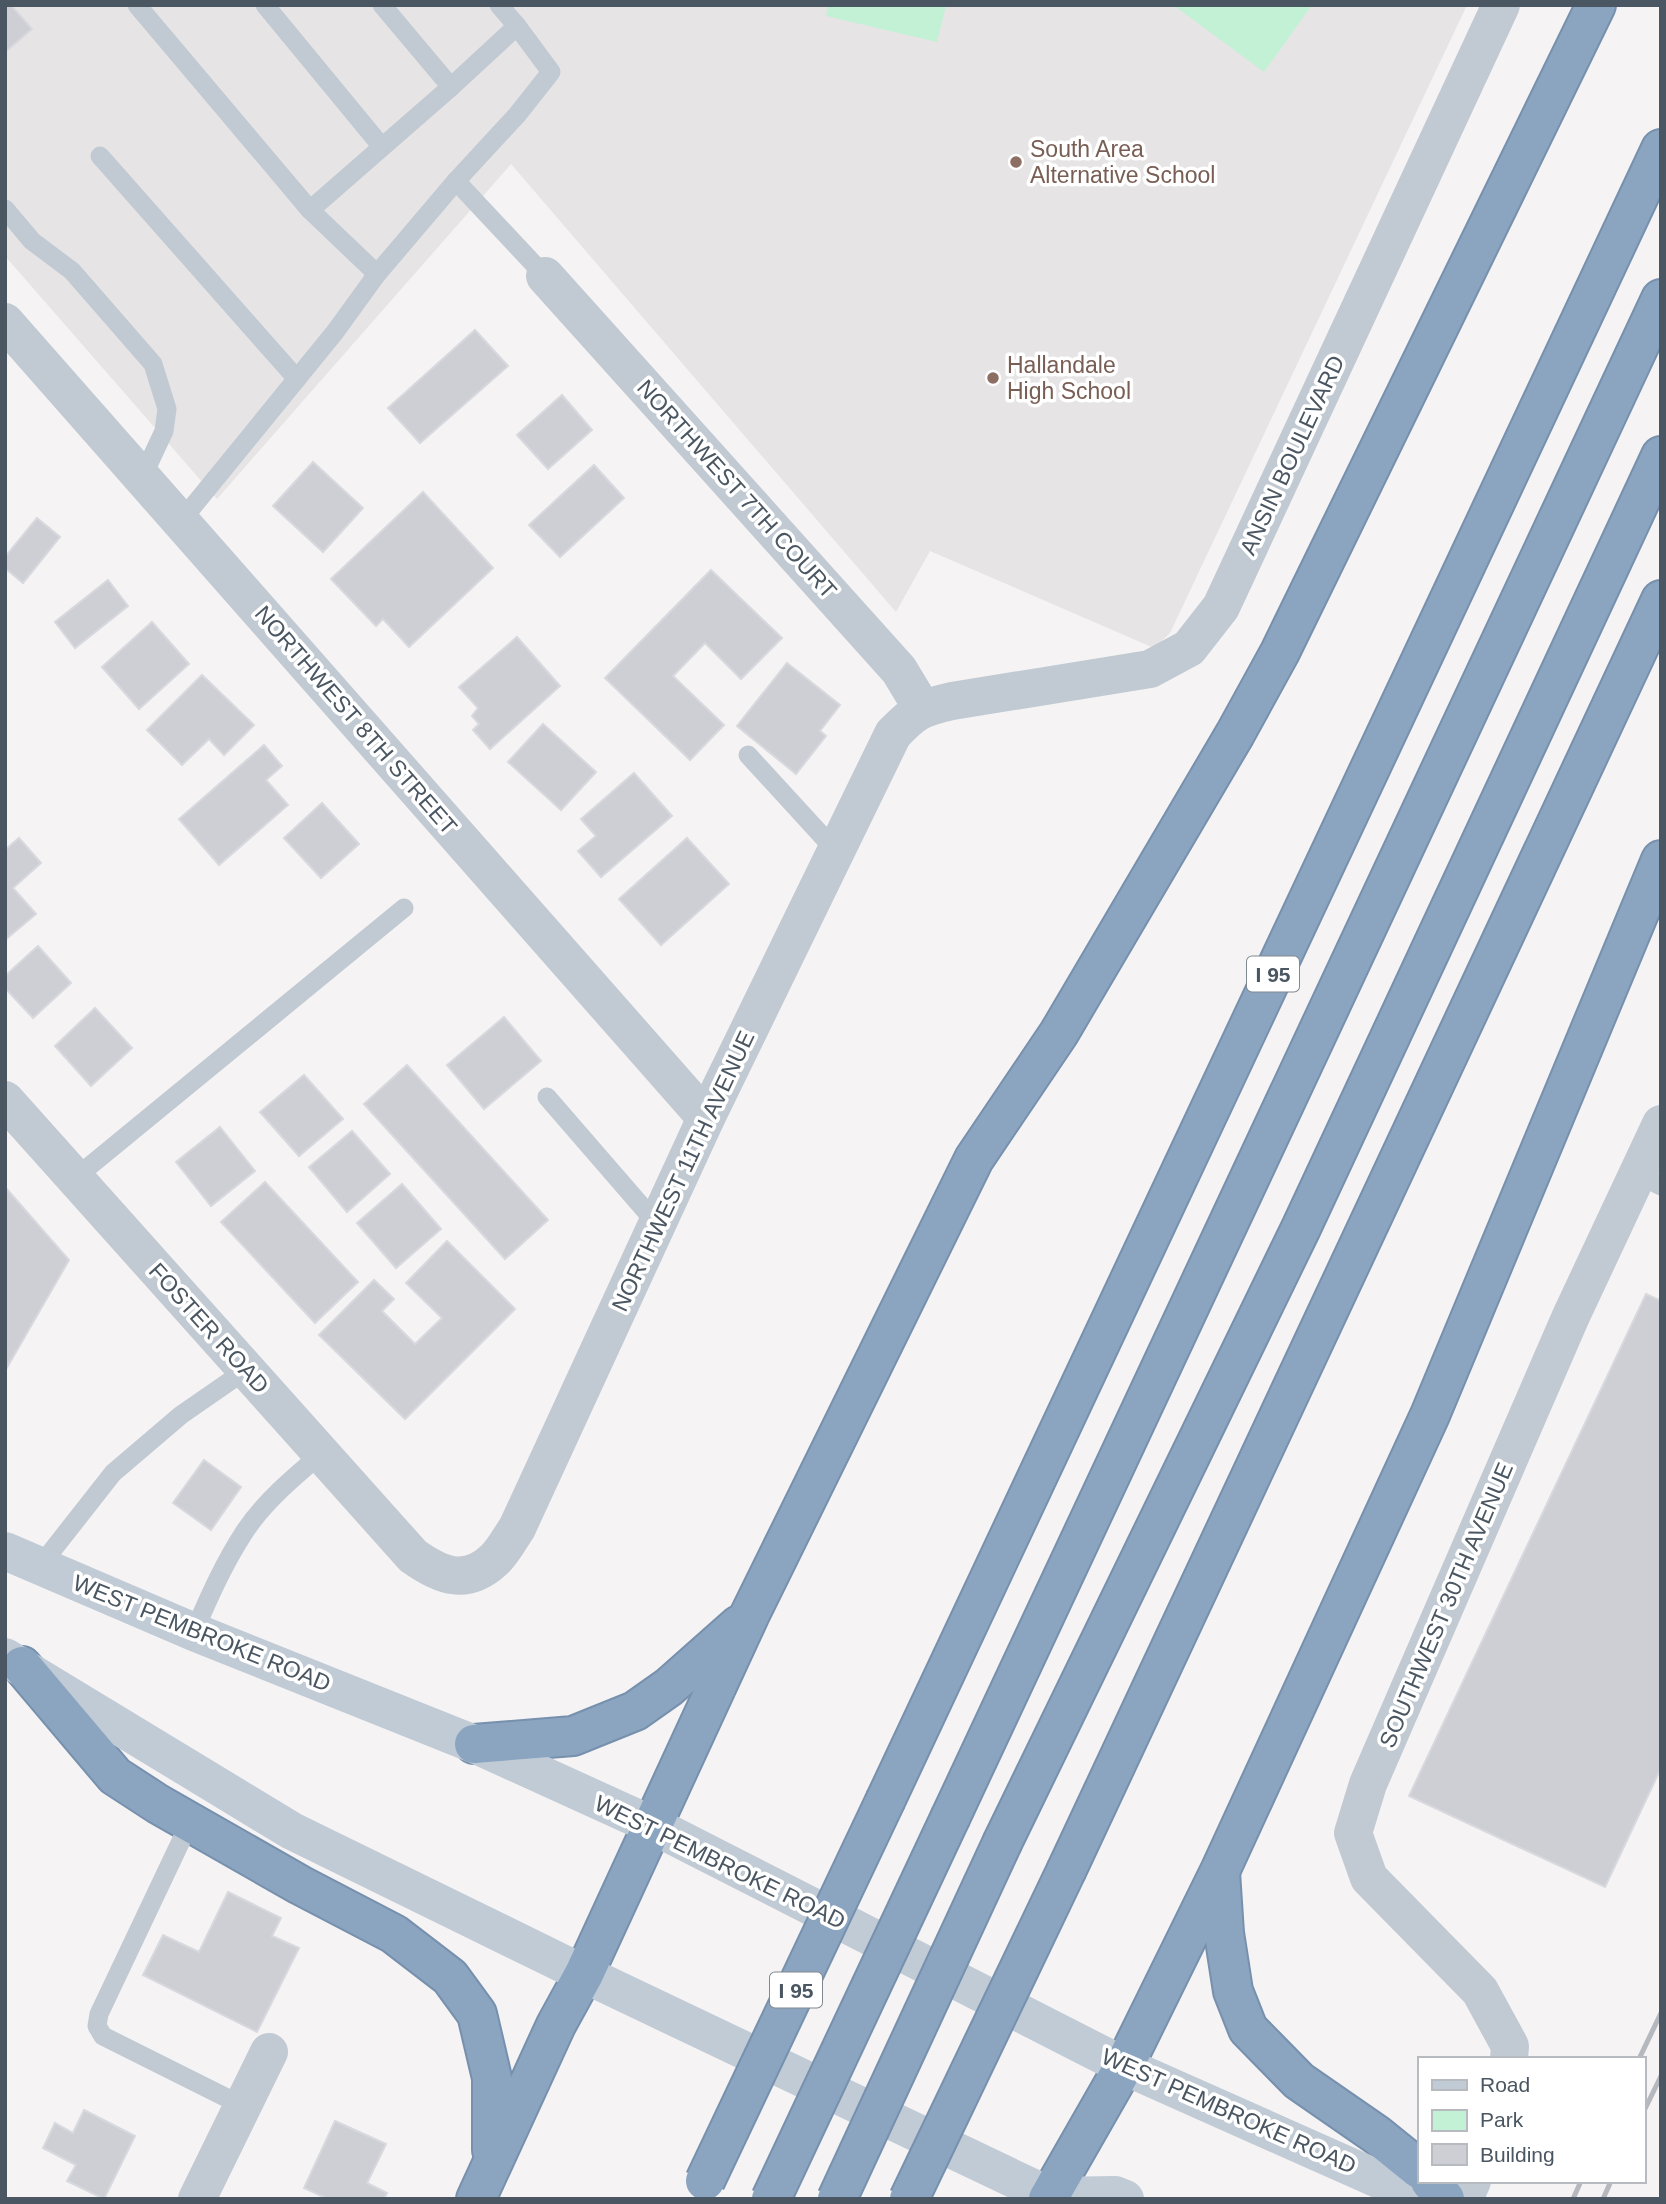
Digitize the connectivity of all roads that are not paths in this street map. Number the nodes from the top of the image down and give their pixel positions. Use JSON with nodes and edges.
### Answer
{"nodes":[{"id":1,"x":137,"y":5,"type":"edge"},
{"id":2,"x":265,"y":5,"type":"edge"},
{"id":3,"x":382,"y":5,"type":"edge"},
{"id":4,"x":499,"y":5,"type":"edge"},
{"id":5,"x":1502,"y":5,"type":"edge"},
{"id":6,"x":1596,"y":5,"type":"edge"},
{"id":7,"x":517,"y":26,"type":"junction"},
{"id":8,"x":451,"y":87,"type":"junction"},
{"id":9,"x":382,"y":147,"type":"junction"},
{"id":10,"x":1661,"y":149,"type":"edge"},
{"id":11,"x":100,"y":156,"type":"dead end"},
{"id":12,"x":456,"y":181,"type":"junction"},
{"id":13,"x":5,"y":209,"type":"edge"},
{"id":14,"x":310,"y":210,"type":"junction"},
{"id":15,"x":377,"y":274,"type":"junction"},
{"id":16,"x":545,"y":276,"type":"joint"},
{"id":17,"x":1661,"y":299,"type":"edge"},
{"id":18,"x":5,"y":322,"type":"edge"},
{"id":19,"x":297,"y":379,"type":"junction"},
{"id":20,"x":1661,"y":456,"type":"edge"},
{"id":21,"x":142,"y":478,"type":"junction"},
{"id":22,"x":181,"y":521,"type":"junction"},
{"id":23,"x":1661,"y":600,"type":"edge"},
{"id":24,"x":922,"y":708,"type":"junction"},
{"id":25,"x":748,"y":755,"type":"dead end"},
{"id":26,"x":836,"y":851,"type":"junction"},
{"id":27,"x":1661,"y":860,"type":"edge"},
{"id":28,"x":404,"y":908,"type":"dead end"},
{"id":29,"x":547,"y":1097,"type":"dead end"},
{"id":30,"x":5,"y":1100,"type":"edge"},
{"id":31,"x":706,"y":1118,"type":"junction"},
{"id":32,"x":1661,"y":1124,"type":"edge"},
{"id":33,"x":75,"y":1178,"type":"junction"},
{"id":34,"x":1649,"y":1180,"type":"edge"},
{"id":35,"x":657,"y":1224,"type":"junction"},
{"id":36,"x":246,"y":1370,"type":"junction"},
{"id":37,"x":321,"y":1454,"type":"junction"},
{"id":38,"x":5,"y":1551,"type":"edge"},
{"id":39,"x":413,"y":1556,"type":"joint"},
{"id":40,"x":40,"y":1566,"type":"junction"},
{"id":41,"x":750,"y":1614,"type":"junction"},
{"id":42,"x":194,"y":1632,"type":"junction"},
{"id":43,"x":13,"y":1662,"type":"edge"},
{"id":44,"x":474,"y":1744,"type":"junction"},
{"id":45,"x":190,"y":1822,"type":"junction"},
{"id":46,"x":652,"y":1825,"type":"junction"},
{"id":47,"x":1220,"y":1871,"type":"junction"},
{"id":48,"x":584,"y":1973,"type":"junction"},
{"id":49,"x":269,"y":2052,"type":"dead end"},
{"id":50,"x":1509,"y":2057,"type":"edge"},
{"id":51,"x":1124,"y":2066,"type":"junction"},
{"id":52,"x":243,"y":2106,"type":"junction"},
{"id":53,"x":492,"y":2163,"type":"junction"},
{"id":54,"x":1418,"y":2168,"type":"edge"},
{"id":55,"x":1432,"y":2183,"type":"edge"},
{"id":56,"x":1471,"y":2183,"type":"edge"},
{"id":57,"x":701,"y":2190,"type":"edge"},
{"id":58,"x":1051,"y":2198,"type":"edge"},
{"id":59,"x":197,"y":2199,"type":"edge"},
{"id":60,"x":476,"y":2199,"type":"edge"},
{"id":61,"x":771,"y":2199,"type":"edge"},
{"id":62,"x":837,"y":2199,"type":"edge"},
{"id":63,"x":909,"y":2199,"type":"edge"},
{"id":64,"x":1125,"y":2199,"type":"edge"},
{"id":65,"x":1423,"y":2199,"type":"edge"},
{"id":66,"x":1445,"y":2199,"type":"edge"},
{"id":67,"x":1464,"y":2199,"type":"edge"}],
"edges":[{"from":1,"to":14,"type":"lane"},
{"from":2,"to":9,"type":"lane"},
{"from":3,"to":8,"type":"lane"},
{"from":4,"to":7,"type":"lane"},
{"from":5,"to":24,"type":"street","name":"ANSIN BOULEVARD"},
{"from":6,"to":41,"type":"highway"},
{"from":7,"to":8,"type":"lane"},
{"from":7,"to":12,"type":"lane"},
{"from":8,"to":9,"type":"lane"},
{"from":9,"to":14,"type":"lane"},
{"from":10,"to":57,"type":"highway","number":"I 95","bridge":true},
{"from":11,"to":19,"type":"lane"},
{"from":12,"to":15,"type":"lane"},
{"from":12,"to":16,"type":"lane"},
{"from":13,"to":21,"type":"lane"},
{"from":14,"to":15,"type":"lane"},
{"from":15,"to":19,"type":"lane"},
{"from":16,"to":24,"type":"street","name":"NORTHWEST 7TH COURT"},
{"from":17,"to":61,"type":"highway","bridge":true},
{"from":18,"to":21,"type":"street","name":"NORTHWEST 8TH STREET"},
{"from":19,"to":22,"type":"lane"},
{"from":20,"to":62,"type":"highway","bridge":true},
{"from":21,"to":22,"type":"street","name":"NORTHWEST 8TH STREET"},
{"from":22,"to":31,"type":"street","name":"NORTHWEST 8TH STREET"},
{"from":23,"to":63,"type":"highway","bridge":true},
{"from":24,"to":26,"type":"street","name":"NORTHWEST 11TH AVENUE"},
{"from":25,"to":26,"type":"lane"},
{"from":26,"to":31,"type":"street","name":"NORTHWEST 11TH AVENUE"},
{"from":27,"to":47,"type":"highway"},
{"from":28,"to":33,"type":"lane"},
{"from":29,"to":35,"type":"lane"},
{"from":30,"to":33,"type":"street","name":"FOSTER ROAD"},
{"from":31,"to":35,"type":"street","name":"NORTHWEST 11TH AVENUE"},
{"from":32,"to":34,"type":"street","name":"SOUTHWEST 30TH AVENUE"},
{"from":33,"to":36,"type":"street","name":"FOSTER ROAD"},
{"from":34,"to":50,"type":"street","name":"SOUTHWEST 30TH AVENUE"},
{"from":35,"to":39,"type":"street","name":"NORTHWEST 11TH AVENUE"},
{"from":36,"to":37,"type":"street","name":"FOSTER ROAD"},
{"from":36,"to":40,"type":"lane"},
{"from":37,"to":39,"type":"street","name":"FOSTER ROAD"},
{"from":37,"to":42,"type":"lane"},
{"from":38,"to":40,"type":"main road","name":"WEST PEMBROKE ROAD"},
{"from":40,"to":42,"type":"main road","name":"WEST PEMBROKE ROAD"},
{"from":41,"to":44,"type":"highway"},
{"from":41,"to":46,"type":"highway"},
{"from":42,"to":44,"type":"main road","name":"WEST PEMBROKE ROAD"},
{"from":43,"to":45,"type":"highway"},
{"from":43,"to":48,"type":"main road"},
{"from":44,"to":46,"type":"main road","name":"WEST PEMBROKE ROAD"},
{"from":45,"to":52,"type":"lane"},
{"from":45,"to":53,"type":"highway"},
{"from":46,"to":48,"type":"highway"},
{"from":46,"to":51,"type":"main road","name":"WEST PEMBROKE ROAD"},
{"from":47,"to":51,"type":"highway"},
{"from":47,"to":54,"type":"highway"},
{"from":48,"to":53,"type":"highway"},
{"from":48,"to":58,"type":"main road"},
{"from":49,"to":52,"type":"street"},
{"from":51,"to":58,"type":"highway"},
{"from":51,"to":65,"type":"main road","name":"WEST PEMBROKE ROAD"},
{"from":52,"to":59,"type":"street"},
{"from":53,"to":60,"type":"highway"},
{"from":55,"to":66,"type":"highway"},
{"from":56,"to":67,"type":"street"},
{"from":58,"to":64,"type":"main road"}]}
